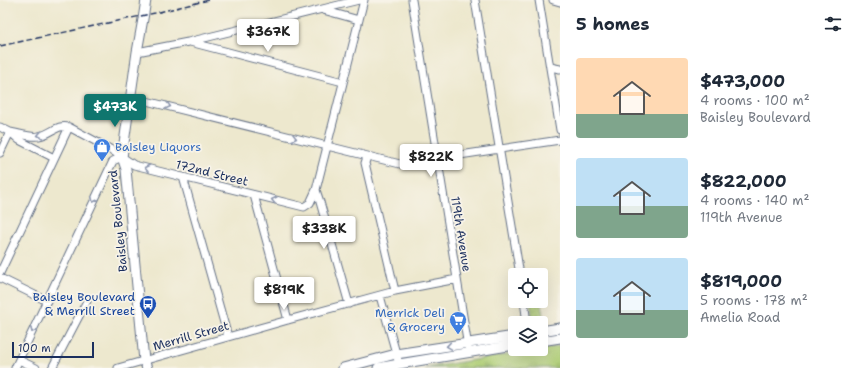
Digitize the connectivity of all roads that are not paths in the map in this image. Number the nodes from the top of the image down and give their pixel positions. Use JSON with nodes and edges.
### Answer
{"nodes":[{"id":1,"x":146,"y":0,"type":"edge"},
{"id":2,"x":359,"y":0,"type":"edge"},
{"id":3,"x":364,"y":0,"type":"edge"},
{"id":4,"x":412,"y":0,"type":"edge"},
{"id":5,"x":476,"y":0,"type":"edge"},
{"id":6,"x":539,"y":0,"type":"edge"},
{"id":7,"x":553,"y":0,"type":"edge"},
{"id":8,"x":560,"y":2,"type":"edge"},
{"id":9,"x":320,"y":9,"type":"junction"},
{"id":10,"x":359,"y":20,"type":"junction"},
{"id":11,"x":188,"y":42,"type":"junction"},
{"id":12,"x":137,"y":52,"type":"junction"},
{"id":13,"x":550,"y":67,"type":"junction"},
{"id":14,"x":560,"y":69,"type":"edge"},
{"id":15,"x":343,"y":82,"type":"junction"},
{"id":16,"x":130,"y":97,"type":"junction"},
{"id":17,"x":0,"y":127,"type":"edge"},
{"id":18,"x":69,"y":127,"type":"junction"},
{"id":19,"x":560,"y":130,"type":"edge"},
{"id":20,"x":10,"y":132,"type":"junction"},
{"id":21,"x":560,"y":140,"type":"edge"},
{"id":22,"x":327,"y":146,"type":"junction"},
{"id":23,"x":500,"y":149,"type":"junction"},
{"id":24,"x":0,"y":153,"type":"edge"},
{"id":25,"x":367,"y":156,"type":"junction"},
{"id":26,"x":122,"y":157,"type":"junction"},
{"id":27,"x":54,"y":158,"type":"junction"},
{"id":28,"x":438,"y":159,"type":"junction"},
{"id":29,"x":184,"y":177,"type":"junction"},
{"id":30,"x":316,"y":190,"type":"junction"},
{"id":31,"x":254,"y":195,"type":"junction"},
{"id":32,"x":519,"y":268,"type":"edge"},
{"id":33,"x":0,"y":273,"type":"edge"},
{"id":34,"x":0,"y":278,"type":"edge"},
{"id":35,"x":457,"y":279,"type":"junction"},
{"id":36,"x":395,"y":291,"type":"junction"},
{"id":37,"x":380,"y":296,"type":"junction"},
{"id":38,"x":88,"y":299,"type":"dead end"},
{"id":39,"x":47,"y":301,"type":"junction"},
{"id":40,"x":349,"y":304,"type":"junction"},
{"id":41,"x":288,"y":320,"type":"junction"},
{"id":42,"x":560,"y":328,"type":"edge"},
{"id":43,"x":548,"y":330,"type":"edge"},
{"id":44,"x":228,"y":337,"type":"junction"},
{"id":45,"x":508,"y":338,"type":"edge"},
{"id":46,"x":560,"y":338,"type":"edge"},
{"id":47,"x":548,"y":340,"type":"edge"},
{"id":48,"x":508,"y":345,"type":"edge"},
{"id":49,"x":468,"y":347,"type":"junction"},
{"id":50,"x":397,"y":359,"type":"junction"},
{"id":51,"x":19,"y":360,"type":"junction"},
{"id":52,"x":146,"y":365,"type":"edge"},
{"id":53,"x":15,"y":368,"type":"edge"},
{"id":54,"x":36,"y":368,"type":"edge"},
{"id":55,"x":52,"y":368,"type":"edge"},
{"id":56,"x":118,"y":368,"type":"edge"},
{"id":57,"x":343,"y":368,"type":"edge"},
{"id":58,"x":378,"y":368,"type":"edge"}],
"edges":[{"from":1,"to":12,"type":"main road","name":"Baisley Boulevard"},
{"from":2,"to":9,"type":"street"},
{"from":3,"to":10,"type":"street"},
{"from":4,"to":28,"type":"street","name":"119th Avenue"},
{"from":5,"to":23,"type":"street"},
{"from":6,"to":13,"type":"street"},
{"from":7,"to":8,"type":"street"},
{"from":9,"to":10,"type":"street"},
{"from":9,"to":11,"type":"street"},
{"from":10,"to":15,"type":"street"},
{"from":11,"to":12,"type":"street"},
{"from":11,"to":15,"type":"street"},
{"from":12,"to":16,"type":"main road","name":"Baisley Boulevard"},
{"from":13,"to":14,"type":"street"},
{"from":13,"to":19,"type":"street"},
{"from":15,"to":22,"type":"street"},
{"from":16,"to":22,"type":"street","one_way":true},
{"from":16,"to":26,"type":"main road","name":"Baisley Boulevard"},
{"from":17,"to":20,"type":"street"},
{"from":18,"to":20,"type":"street","one_way":true},
{"from":18,"to":26,"type":"street","name":"172nd Street"},
{"from":18,"to":27,"type":"street"},
{"from":20,"to":24,"type":"street"},
{"from":20,"to":27,"type":"street"},
{"from":21,"to":23,"type":"street"},
{"from":22,"to":25,"type":"street"},
{"from":22,"to":30,"type":"street"},
{"from":23,"to":28,"type":"street"},
{"from":23,"to":32,"type":"street"},
{"from":25,"to":28,"type":"street"},
{"from":25,"to":36,"type":"street"},
{"from":29,"to":26,"type":"street","name":"172nd Street","one_way":true},
{"from":26,"to":39,"type":"street","one_way":true},
{"from":26,"to":52,"type":"main road","name":"Baisley Boulevard"},
{"from":27,"to":33,"type":"street"},
{"from":28,"to":35,"type":"street","name":"119th Avenue"},
{"from":29,"to":31,"type":"street","name":"172nd Street"},
{"from":29,"to":44,"type":"street"},
{"from":30,"to":31,"type":"street","name":"172nd Street","one_way":true},
{"from":30,"to":40,"type":"street"},
{"from":31,"to":41,"type":"street"},
{"from":34,"to":39,"type":"street"},
{"from":35,"to":36,"type":"street","name":"Merrill Street"},
{"from":35,"to":49,"type":"street","name":"119th Avenue"},
{"from":36,"to":37,"type":"street","name":"Merrill Street"},
{"from":37,"to":40,"type":"street","name":"Merrill Street"},
{"from":37,"to":50,"type":"street"},
{"from":38,"to":55,"type":"street"},
{"from":39,"to":51,"type":"street","one_way":true},
{"from":40,"to":41,"type":"street","name":"Merrill Street"},
{"from":41,"to":44,"type":"street","name":"Merrill Street"},
{"from":42,"to":43,"type":"main road"},
{"from":44,"to":52,"type":"street","name":"Merrill Street"},
{"from":45,"to":49,"type":"main road"},
{"from":46,"to":47,"type":"main road"},
{"from":48,"to":49,"type":"main road"},
{"from":49,"to":50,"type":"main road"},
{"from":50,"to":57,"type":"main road"},
{"from":50,"to":58,"type":"main road"},
{"from":51,"to":53,"type":"street"},
{"from":51,"to":54,"type":"street"},
{"from":52,"to":56,"type":"street","name":"Merrill Street"}]}
